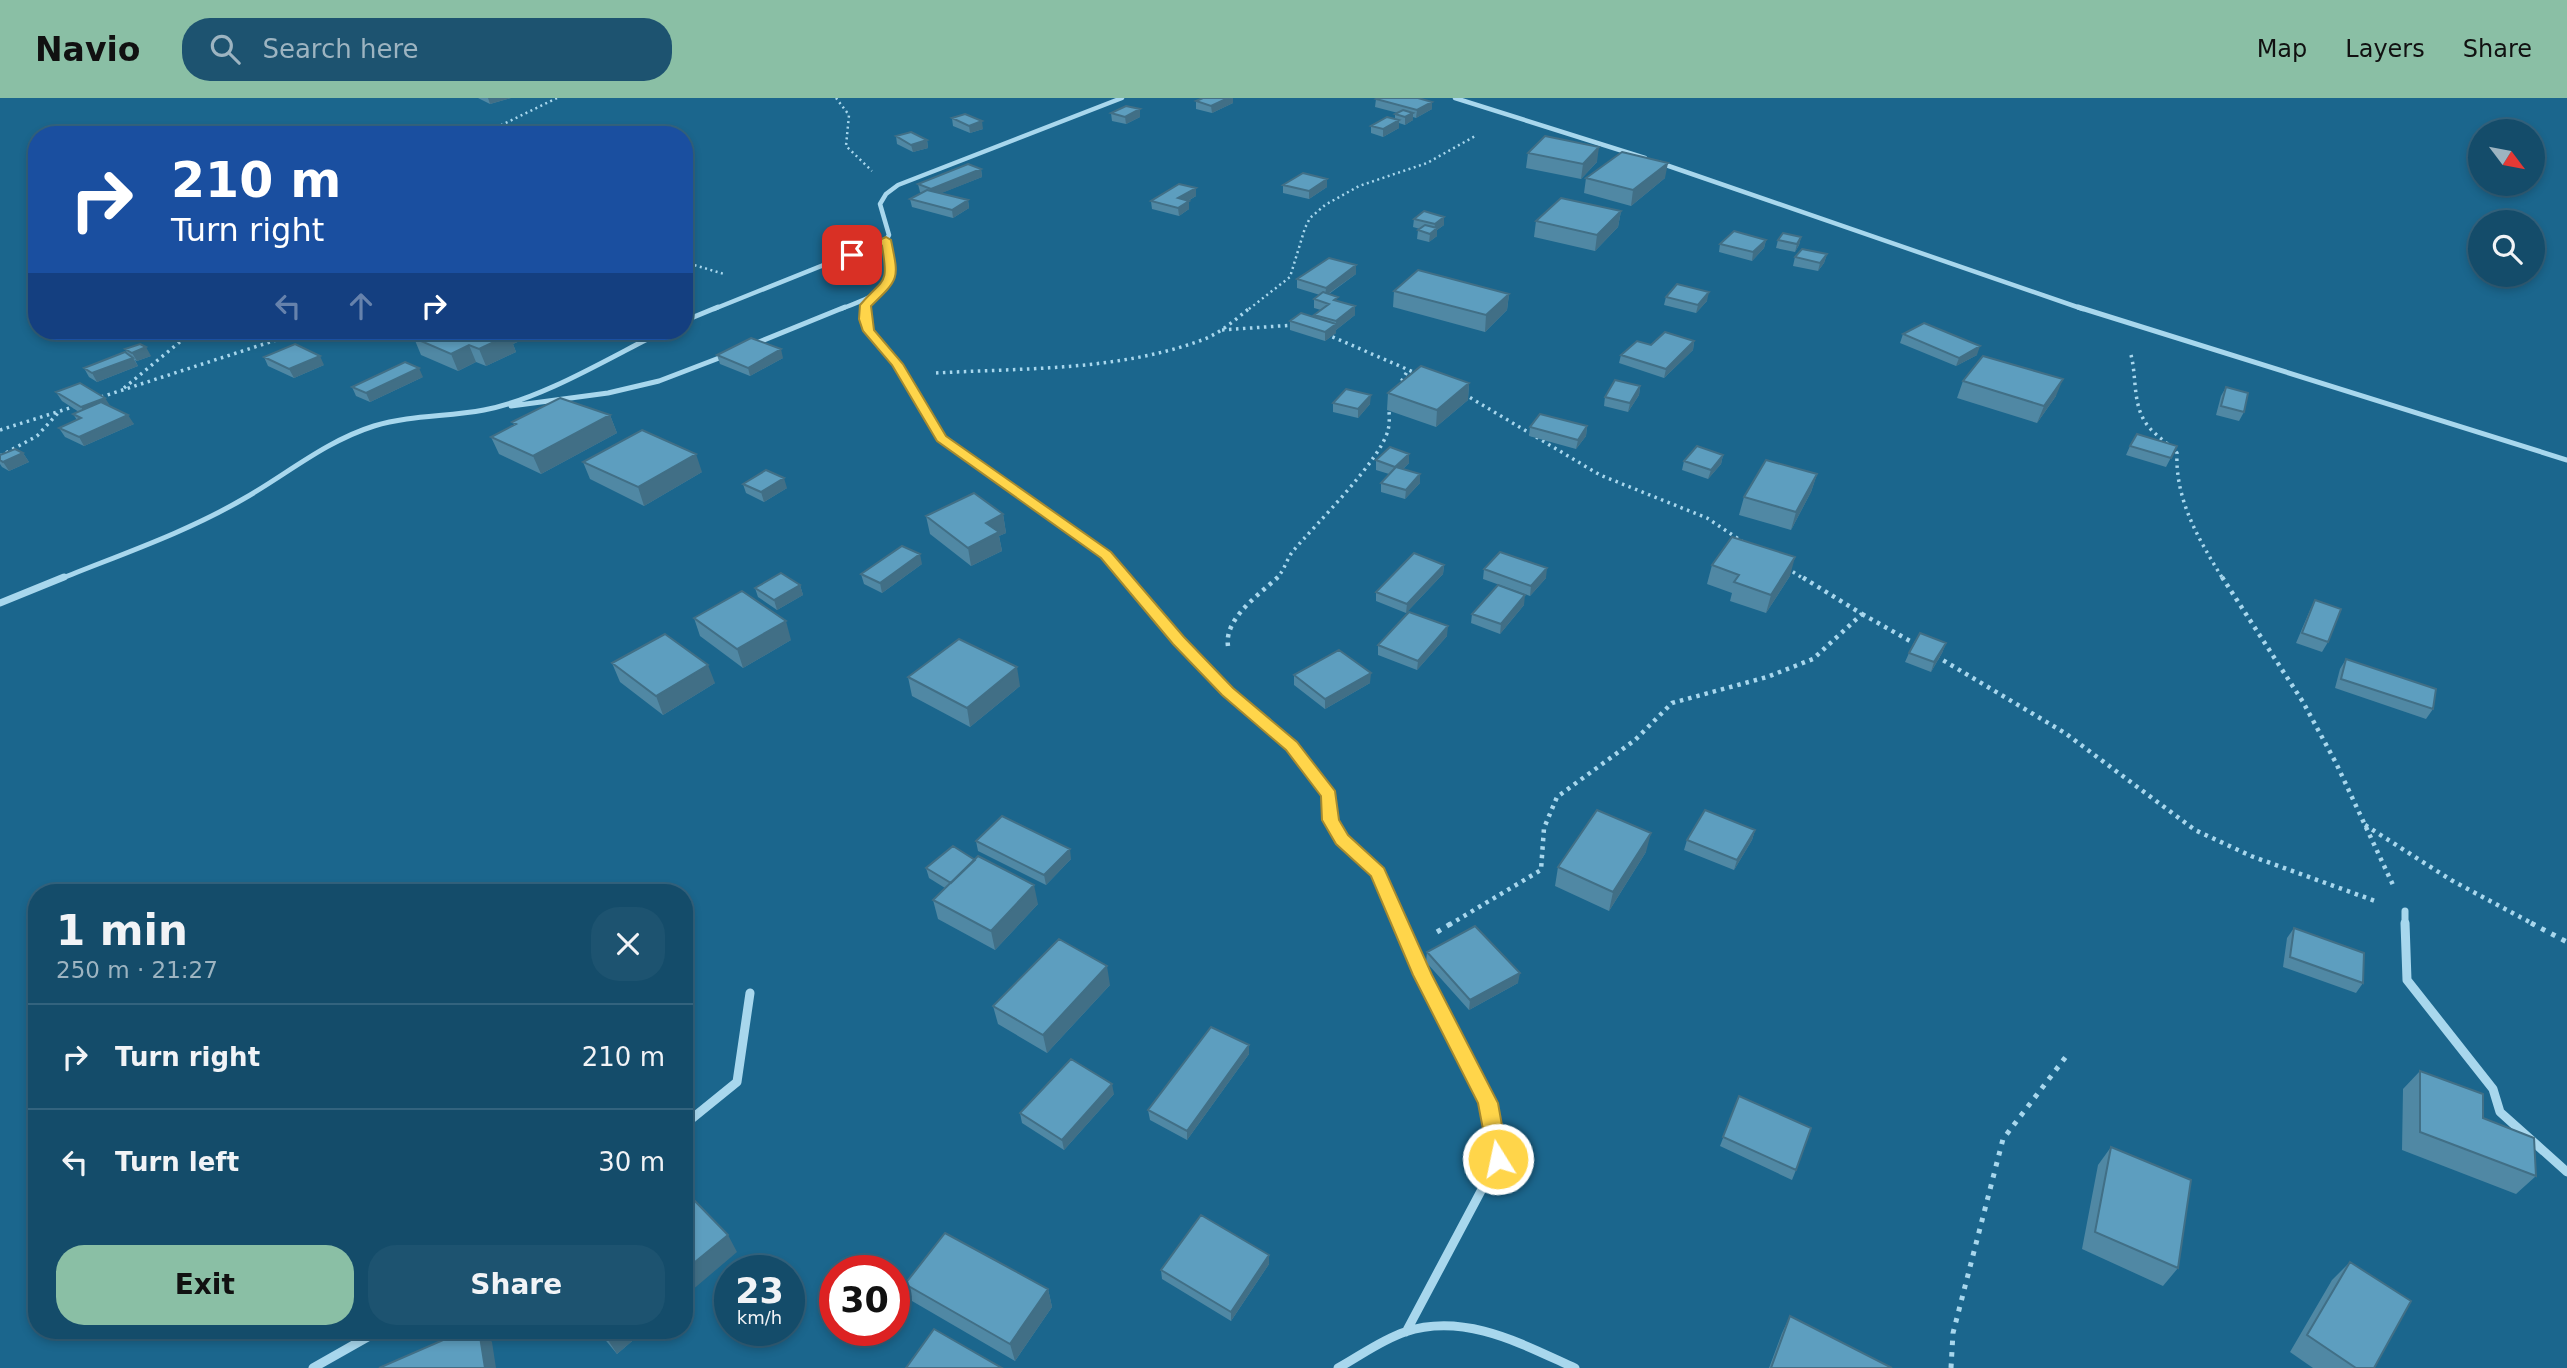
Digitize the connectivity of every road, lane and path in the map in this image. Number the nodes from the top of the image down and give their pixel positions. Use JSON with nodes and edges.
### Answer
{"nodes":[{"id":1,"x":557,"y":98,"type":"edge"},
{"id":2,"x":836,"y":98,"type":"edge"},
{"id":3,"x":1122,"y":98,"type":"edge"},
{"id":4,"x":1455,"y":98,"type":"edge"},
{"id":5,"x":1512,"y":116,"type":"junction"},
{"id":6,"x":499,"y":126,"type":"edge"},
{"id":7,"x":886,"y":194,"type":"junction"},
{"id":8,"x":886,"y":240,"type":"junction"},
{"id":9,"x":873,"y":296,"type":"junction"},
{"id":10,"x":2104,"y":316,"type":"junction"},
{"id":11,"x":693,"y":317,"type":"edge"},
{"id":12,"x":1303,"y":327,"type":"edge"},
{"id":13,"x":1222,"y":330,"type":"junction"},
{"id":14,"x":1316,"y":330,"type":"edge"},
{"id":15,"x":183,"y":340,"type":"edge"},
{"id":16,"x":276,"y":340,"type":"edge"},
{"id":17,"x":645,"y":340,"type":"edge"},
{"id":18,"x":746,"y":348,"type":"edge"},
{"id":19,"x":733,"y":353,"type":"edge"},
{"id":20,"x":900,"y":369,"type":"junction"},
{"id":21,"x":1408,"y":370,"type":"junction"},
{"id":22,"x":1419,"y":374,"type":"edge"},
{"id":23,"x":1453,"y":388,"type":"edge"},
{"id":24,"x":122,"y":390,"type":"junction"},
{"id":25,"x":1392,"y":397,"type":"edge"},
{"id":26,"x":97,"y":398,"type":"edge"},
{"id":27,"x":85,"y":402,"type":"edge"},
{"id":28,"x":1390,"y":404,"type":"edge"},
{"id":29,"x":483,"y":410,"type":"junction"},
{"id":30,"x":60,"y":411,"type":"junction"},
{"id":31,"x":0,"y":430,"type":"edge"},
{"id":32,"x":0,"y":456,"type":"edge"},
{"id":33,"x":2567,"y":460,"type":"edge"},
{"id":34,"x":1747,"y":544,"type":"edge"},
{"id":35,"x":1778,"y":563,"type":"edge"},
{"id":36,"x":0,"y":603,"type":"edge"},
{"id":37,"x":1863,"y":614,"type":"junction"},
{"id":38,"x":1227,"y":692,"type":"junction"},
{"id":39,"x":2364,"y":824,"type":"junction"},
{"id":40,"x":2405,"y":911,"type":"junction"},
{"id":41,"x":2567,"y":942,"type":"edge"},
{"id":42,"x":1411,"y":949,"type":"junction"},
{"id":43,"x":750,"y":993,"type":"dead end"},
{"id":44,"x":2068,"y":1054,"type":"dead end"},
{"id":45,"x":693,"y":1118,"type":"edge"},
{"id":46,"x":2567,"y":1172,"type":"edge"},
{"id":47,"x":1406,"y":1332,"type":"junction"},
{"id":48,"x":364,"y":1339,"type":"edge"},
{"id":49,"x":313,"y":1368,"type":"edge"},
{"id":50,"x":1338,"y":1368,"type":"edge"},
{"id":51,"x":1575,"y":1368,"type":"edge"},
{"id":52,"x":1951,"y":1368,"type":"edge"}],
"edges":[{"from":1,"to":6,"type":"path"},
{"from":2,"to":7,"type":"path"},
{"from":3,"to":7,"type":"street"},
{"from":4,"to":5,"type":"street"},
{"from":5,"to":10,"type":"street"},
{"from":5,"to":13,"type":"path"},
{"from":7,"to":8,"type":"street"},
{"from":8,"to":9,"type":"street"},
{"from":8,"to":11,"type":"street"},
{"from":9,"to":18,"type":"street"},
{"from":9,"to":20,"type":"street"},
{"from":10,"to":33,"type":"street"},
{"from":10,"to":39,"type":"path"},
{"from":12,"to":13,"type":"path"},
{"from":13,"to":20,"type":"path"},
{"from":14,"to":21,"type":"path"},
{"from":15,"to":24,"type":"path"},
{"from":16,"to":24,"type":"path"},
{"from":17,"to":29,"type":"street"},
{"from":19,"to":29,"type":"street"},
{"from":20,"to":38,"type":"street"},
{"from":21,"to":22,"type":"path"},
{"from":21,"to":25,"type":"path"},
{"from":23,"to":34,"type":"path"},
{"from":24,"to":26,"type":"path"},
{"from":27,"to":30,"type":"path"},
{"from":28,"to":38,"type":"path"},
{"from":29,"to":36,"type":"street"},
{"from":30,"to":31,"type":"path"},
{"from":30,"to":32,"type":"path"},
{"from":35,"to":37,"type":"path"},
{"from":37,"to":40,"type":"path"},
{"from":37,"to":42,"type":"path"},
{"from":38,"to":42,"type":"street"},
{"from":39,"to":40,"type":"path"},
{"from":39,"to":41,"type":"path"},
{"from":40,"to":46,"type":"street"},
{"from":42,"to":47,"type":"street"},
{"from":43,"to":45,"type":"street"},
{"from":44,"to":52,"type":"path"},
{"from":47,"to":50,"type":"street"},
{"from":47,"to":51,"type":"street"},
{"from":48,"to":49,"type":"street"}]}
